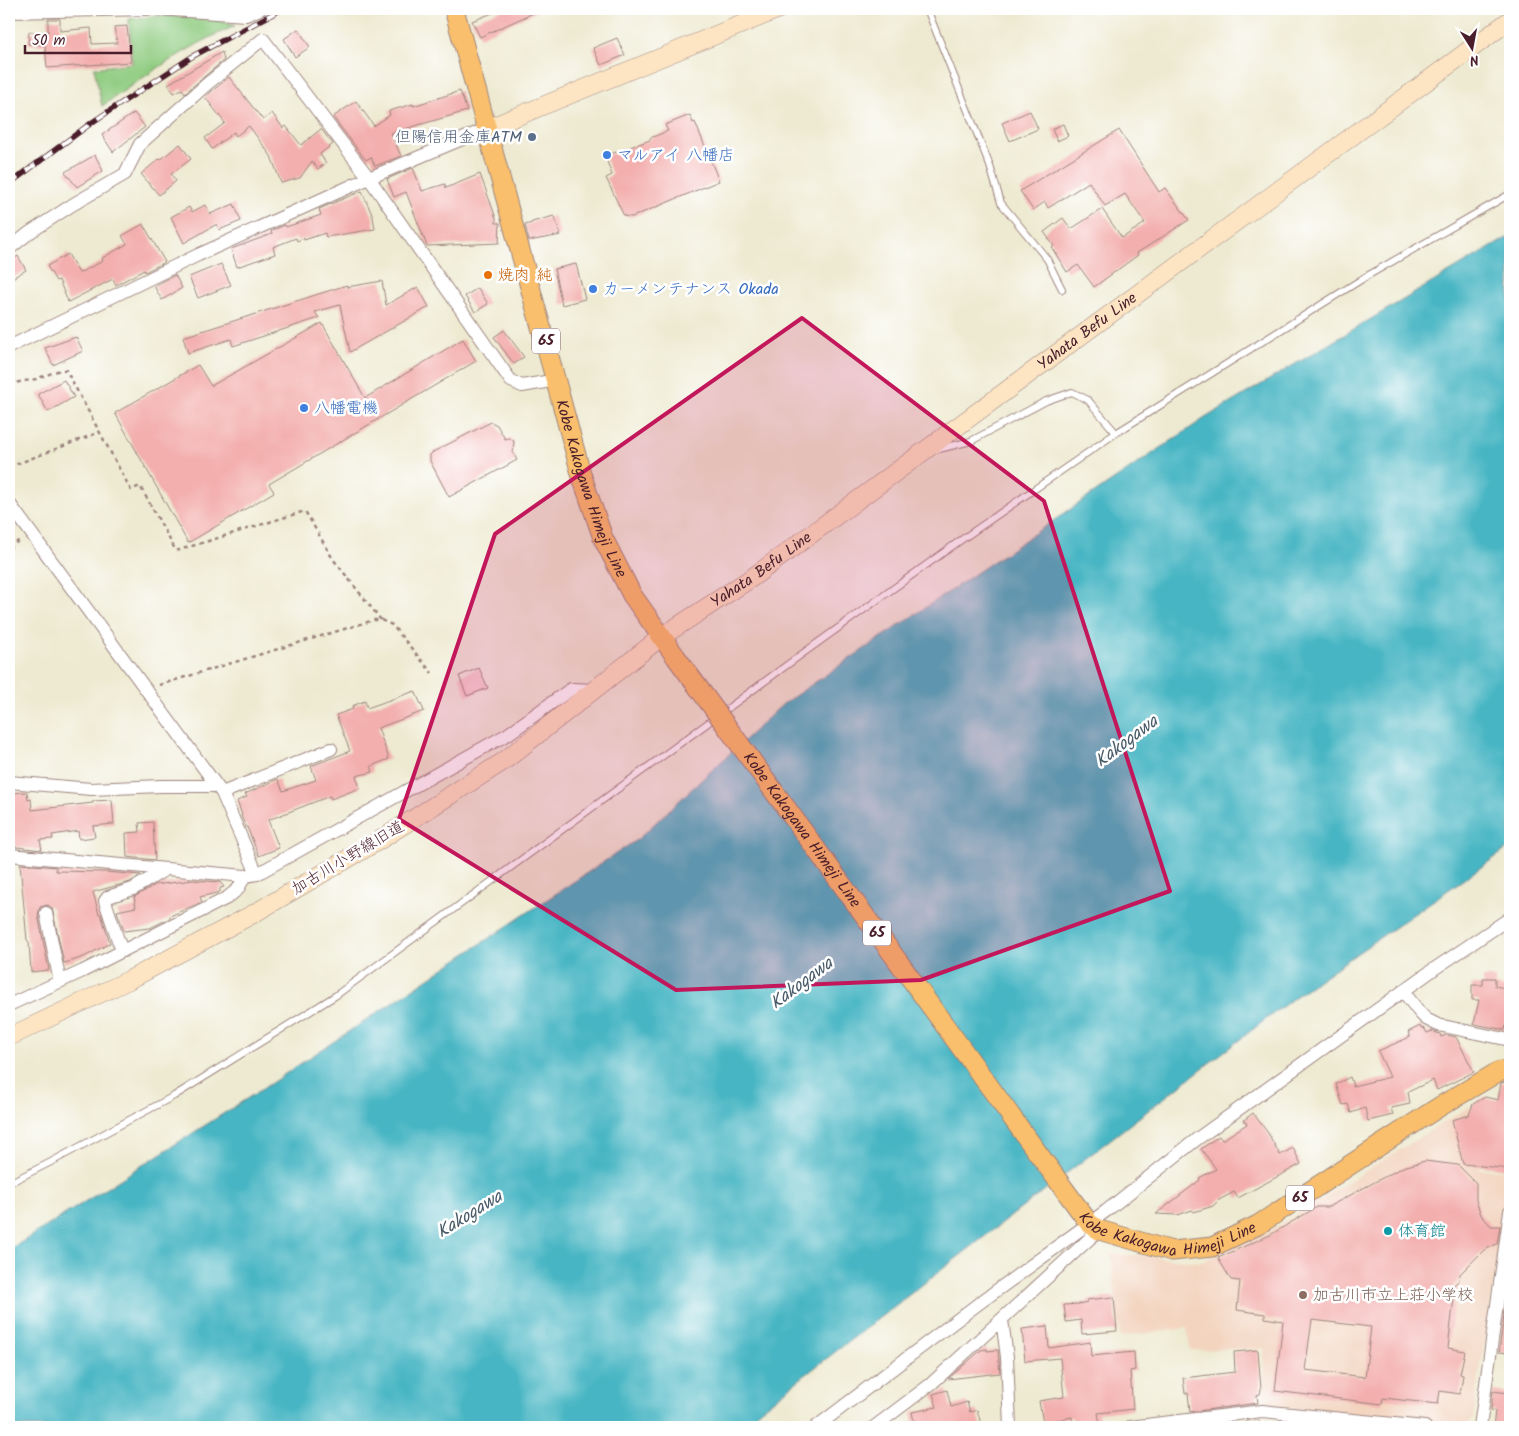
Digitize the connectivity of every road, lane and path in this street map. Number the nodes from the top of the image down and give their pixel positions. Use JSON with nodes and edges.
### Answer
{"nodes":[{"id":1,"x":148,"y":9,"type":"edge"},
{"id":2,"x":158,"y":9,"type":"edge"},
{"id":3,"x":260,"y":9,"type":"edge"},
{"id":4,"x":454,"y":9,"type":"edge"},
{"id":5,"x":779,"y":9,"type":"edge"},
{"id":6,"x":927,"y":9,"type":"edge"},
{"id":7,"x":9,"y":12,"type":"edge"},
{"id":8,"x":1510,"y":20,"type":"edge"},
{"id":9,"x":486,"y":129,"type":"junction"},
{"id":10,"x":369,"y":178,"type":"junction"},
{"id":11,"x":1510,"y":194,"type":"edge"},
{"id":12,"x":9,"y":249,"type":"edge"},
{"id":13,"x":1062,"y":289,"type":"dead end"},
{"id":14,"x":9,"y":347,"type":"edge"},
{"id":15,"x":557,"y":380,"type":"junction"},
{"id":16,"x":9,"y":384,"type":"edge"},
{"id":17,"x":100,"y":432,"type":"junction"},
{"id":18,"x":1116,"y":433,"type":"junction"},
{"id":19,"x":920,"y":454,"type":"junction"},
{"id":20,"x":9,"y":467,"type":"edge"},
{"id":21,"x":9,"y":503,"type":"edge"},
{"id":22,"x":381,"y":620,"type":"junction"},
{"id":23,"x":661,"y":637,"type":"junction"},
{"id":24,"x":432,"y":673,"type":"dead end"},
{"id":25,"x":145,"y":689,"type":"junction"},
{"id":26,"x":594,"y":690,"type":"junction"},
{"id":27,"x":331,"y":749,"type":"dead end"},
{"id":28,"x":9,"y":782,"type":"edge"},
{"id":29,"x":219,"y":790,"type":"junction"},
{"id":30,"x":9,"y":855,"type":"edge"},
{"id":31,"x":166,"y":868,"type":"junction"},
{"id":32,"x":251,"y":875,"type":"junction"},
{"id":33,"x":46,"y":913,"type":"dead end"},
{"id":34,"x":1510,"y":918,"type":"edge"},
{"id":35,"x":123,"y":951,"type":"junction"},
{"id":36,"x":60,"y":982,"type":"junction"},
{"id":37,"x":1403,"y":991,"type":"junction"},
{"id":38,"x":9,"y":1005,"type":"edge"},
{"id":39,"x":9,"y":1037,"type":"edge"},
{"id":40,"x":1510,"y":1040,"type":"edge"},
{"id":41,"x":1510,"y":1068,"type":"edge"},
{"id":42,"x":9,"y":1183,"type":"edge"},
{"id":43,"x":1510,"y":1211,"type":"edge"},
{"id":44,"x":1089,"y":1220,"type":"junction"},
{"id":45,"x":1002,"y":1320,"type":"junction"},
{"id":46,"x":1171,"y":1425,"type":"edge"},
{"id":47,"x":816,"y":1427,"type":"edge"},
{"id":48,"x":874,"y":1427,"type":"edge"},
{"id":49,"x":1010,"y":1427,"type":"edge"},
{"id":50,"x":1130,"y":1427,"type":"edge"},
{"id":51,"x":1425,"y":1427,"type":"edge"},
{"id":52,"x":1480,"y":1427,"type":"edge"}],
"edges":[{"from":1,"to":7,"type":"street"},
{"from":2,"to":3,"type":"street"},
{"from":4,"to":9,"type":"main road","name":"Kobe Kakogawa Himeji Line","number":"65"},
{"from":5,"to":9,"type":"street"},
{"from":6,"to":13,"type":"lane"},
{"from":8,"to":19,"type":"street","name":"Yahata Befu Line"},
{"from":9,"to":10,"type":"street"},
{"from":9,"to":15,"type":"main road","name":"Kobe Kakogawa Himeji Line","number":"65"},
{"from":10,"to":12,"type":"street"},
{"from":10,"to":14,"type":"street"},
{"from":10,"to":15,"type":"street"},
{"from":11,"to":18,"type":"lane"},
{"from":15,"to":23,"type":"main road","name":"Kobe Kakogawa Himeji Line","number":"65"},
{"from":16,"to":17,"type":"path"},
{"from":17,"to":20,"type":"path"},
{"from":17,"to":22,"type":"path"},
{"from":18,"to":19,"type":"lane"},
{"from":18,"to":42,"type":"lane"},
{"from":19,"to":23,"type":"street","name":"Yahata Befu Line"},
{"from":21,"to":25,"type":"street"},
{"from":22,"to":24,"type":"path"},
{"from":22,"to":25,"type":"path"},
{"from":23,"to":26,"type":"street","name":"加古川小野線旧道"},
{"from":23,"to":44,"type":"main road","name":"Kobe Kakogawa Himeji Line","number":"65","bridge":true},
{"from":25,"to":29,"type":"street"},
{"from":26,"to":32,"type":"street"},
{"from":26,"to":39,"type":"street","name":"加古川小野線旧道"},
{"from":27,"to":29,"type":"street"},
{"from":28,"to":29,"type":"street"},
{"from":29,"to":32,"type":"street"},
{"from":30,"to":31,"type":"street"},
{"from":31,"to":32,"type":"street"},
{"from":31,"to":35,"type":"street"},
{"from":32,"to":35,"type":"street"},
{"from":33,"to":36,"type":"street"},
{"from":34,"to":37,"type":"street"},
{"from":35,"to":36,"type":"street"},
{"from":36,"to":38,"type":"street"},
{"from":37,"to":40,"type":"street"},
{"from":37,"to":44,"type":"street"},
{"from":41,"to":44,"type":"main road","name":"Kobe Kakogawa Himeji Line","number":"65"},
{"from":43,"to":52,"type":"street"},
{"from":44,"to":45,"type":"street"},
{"from":44,"to":47,"type":"street"},
{"from":45,"to":48,"type":"street"},
{"from":45,"to":49,"type":"street"},
{"from":46,"to":50,"type":"street"},
{"from":46,"to":51,"type":"street"}]}
